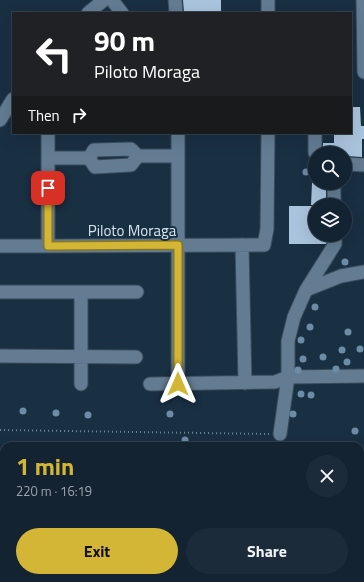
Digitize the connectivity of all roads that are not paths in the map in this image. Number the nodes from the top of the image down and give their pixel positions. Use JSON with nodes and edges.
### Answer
{"nodes":[{"id":1,"x":104,"y":0,"type":"edge"},
{"id":2,"x":112,"y":0,"type":"edge"},
{"id":3,"x":175,"y":0,"type":"edge"},
{"id":4,"x":268,"y":0,"type":"edge"},
{"id":5,"x":363,"y":0,"type":"edge"},
{"id":6,"x":89,"y":12,"type":"edge"},
{"id":7,"x":121,"y":12,"type":"edge"},
{"id":8,"x":176,"y":12,"type":"edge"},
{"id":9,"x":268,"y":12,"type":"edge"},
{"id":10,"x":352,"y":72,"type":"edge"},
{"id":11,"x":364,"y":72,"type":"edge"},
{"id":12,"x":12,"y":101,"type":"edge"},
{"id":13,"x":0,"y":120,"type":"edge"},
{"id":14,"x":48,"y":134,"type":"edge"},
{"id":15,"x":178,"y":134,"type":"edge"},
{"id":16,"x":268,"y":134,"type":"edge"},
{"id":17,"x":315,"y":134,"type":"edge"},
{"id":18,"x":315,"y":146,"type":"edge"},
{"id":19,"x":178,"y":156,"type":"junction"},
{"id":20,"x":48,"y":158,"type":"junction"},
{"id":21,"x":352,"y":164,"type":"edge"},
{"id":22,"x":364,"y":165,"type":"edge"},
{"id":23,"x":335,"y":242,"type":"edge"},
{"id":24,"x":178,"y":245,"type":"junction"},
{"id":25,"x":242,"y":245,"type":"junction"},
{"id":26,"x":0,"y":246,"type":"edge"},
{"id":27,"x":48,"y":246,"type":"junction"},
{"id":28,"x":364,"y":272,"type":"edge"},
{"id":29,"x":306,"y":290,"type":"junction"},
{"id":30,"x":0,"y":292,"type":"edge"},
{"id":31,"x":81,"y":292,"type":"junction"},
{"id":32,"x":137,"y":292,"type":"dead end"},
{"id":33,"x":0,"y":356,"type":"edge"},
{"id":34,"x":81,"y":356,"type":"junction"},
{"id":35,"x":136,"y":357,"type":"dead end"},
{"id":36,"x":364,"y":376,"type":"edge"},
{"id":37,"x":288,"y":377,"type":"junction"},
{"id":38,"x":245,"y":383,"type":"junction"},
{"id":39,"x":81,"y":384,"type":"dead end"},
{"id":40,"x":150,"y":384,"type":"dead end"},
{"id":41,"x":178,"y":384,"type":"junction"},
{"id":42,"x":280,"y":434,"type":"road end"}],
"edges":[{"from":1,"to":6,"type":"street"},
{"from":2,"to":7,"type":"street"},
{"from":3,"to":8,"type":"street"},
{"from":4,"to":9,"type":"street"},
{"from":5,"to":11,"type":"street"},
{"from":10,"to":11,"type":"street"},
{"from":12,"to":13,"type":"street"},
{"from":14,"to":20,"type":"street"},
{"from":15,"to":19,"type":"street"},
{"from":16,"to":25,"type":"street","name":"Piloto Moraga"},
{"from":17,"to":18,"type":"street"},
{"from":19,"to":20,"type":"street"},
{"from":19,"to":24,"type":"street"},
{"from":20,"to":27,"type":"street"},
{"from":21,"to":22,"type":"street"},
{"from":23,"to":29,"type":"street"},
{"from":24,"to":25,"type":"street","name":"Piloto Moraga"},
{"from":24,"to":27,"type":"street","name":"Piloto Moraga"},
{"from":24,"to":41,"type":"street"},
{"from":25,"to":38,"type":"street"},
{"from":26,"to":27,"type":"street","name":"Piloto Moraga"},
{"from":28,"to":29,"type":"street"},
{"from":29,"to":37,"type":"street"},
{"from":30,"to":31,"type":"street"},
{"from":31,"to":32,"type":"street"},
{"from":31,"to":34,"type":"street"},
{"from":33,"to":34,"type":"street"},
{"from":34,"to":35,"type":"street"},
{"from":34,"to":39,"type":"street"},
{"from":36,"to":37,"type":"street"},
{"from":37,"to":38,"type":"street"},
{"from":37,"to":42,"type":"street"},
{"from":38,"to":41,"type":"street"},
{"from":40,"to":41,"type":"street"}]}
